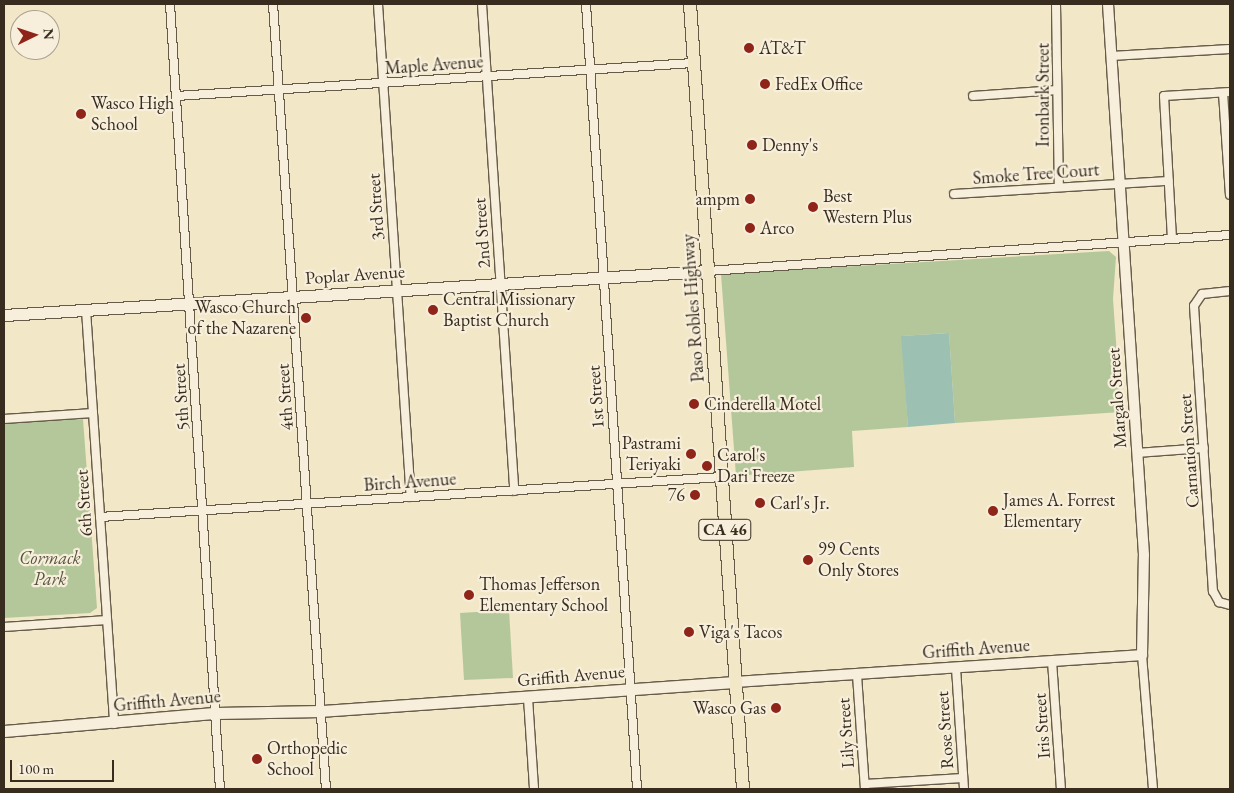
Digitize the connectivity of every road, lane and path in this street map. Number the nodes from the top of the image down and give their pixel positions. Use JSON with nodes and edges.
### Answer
{"nodes":[{"id":1,"x":170,"y":4,"type":"edge"},
{"id":2,"x":274,"y":4,"type":"edge"},
{"id":3,"x":378,"y":4,"type":"edge"},
{"id":4,"x":482,"y":4,"type":"edge"},
{"id":5,"x":586,"y":4,"type":"edge"},
{"id":6,"x":690,"y":4,"type":"edge"},
{"id":7,"x":1056,"y":4,"type":"edge"},
{"id":8,"x":1108,"y":4,"type":"edge"},
{"id":9,"x":1230,"y":49,"type":"edge"},
{"id":10,"x":1111,"y":56,"type":"junction"},
{"id":11,"x":694,"y":64,"type":"junction"},
{"id":12,"x":590,"y":70,"type":"junction"},
{"id":13,"x":487,"y":76,"type":"junction"},
{"id":14,"x":383,"y":83,"type":"junction"},
{"id":15,"x":279,"y":90,"type":"junction"},
{"id":16,"x":1058,"y":90,"type":"junction"},
{"id":17,"x":1227,"y":92,"type":"edge"},
{"id":18,"x":176,"y":96,"type":"junction"},
{"id":19,"x":973,"y":96,"type":"dead end"},
{"id":20,"x":1169,"y":181,"type":"junction"},
{"id":21,"x":1120,"y":184,"type":"junction"},
{"id":22,"x":1059,"y":186,"type":"junction"},
{"id":23,"x":954,"y":194,"type":"dead end"},
{"id":24,"x":1230,"y":195,"type":"edge"},
{"id":25,"x":1230,"y":235,"type":"edge"},
{"id":26,"x":1172,"y":239,"type":"junction"},
{"id":27,"x":1124,"y":242,"type":"junction"},
{"id":28,"x":708,"y":270,"type":"junction"},
{"id":29,"x":603,"y":277,"type":"junction"},
{"id":30,"x":500,"y":284,"type":"junction"},
{"id":31,"x":397,"y":290,"type":"junction"},
{"id":32,"x":1230,"y":291,"type":"edge"},
{"id":33,"x":293,"y":297,"type":"junction"},
{"id":34,"x":190,"y":303,"type":"junction"},
{"id":35,"x":86,"y":310,"type":"junction"},
{"id":36,"x":4,"y":315,"type":"edge"},
{"id":37,"x":93,"y":413,"type":"junction"},
{"id":38,"x":4,"y":419,"type":"edge"},
{"id":39,"x":1204,"y":448,"type":"junction"},
{"id":40,"x":1137,"y":453,"type":"junction"},
{"id":41,"x":722,"y":476,"type":"junction"},
{"id":42,"x":616,"y":482,"type":"junction"},
{"id":43,"x":514,"y":491,"type":"junction"},
{"id":44,"x":411,"y":497,"type":"junction"},
{"id":45,"x":307,"y":504,"type":"junction"},
{"id":46,"x":204,"y":510,"type":"junction"},
{"id":47,"x":100,"y":517,"type":"junction"},
{"id":48,"x":1230,"y":605,"type":"edge"},
{"id":49,"x":107,"y":620,"type":"junction"},
{"id":50,"x":4,"y":627,"type":"edge"},
{"id":51,"x":1142,"y":655,"type":"junction"},
{"id":52,"x":1052,"y":661,"type":"junction"},
{"id":53,"x":956,"y":668,"type":"junction"},
{"id":54,"x":857,"y":675,"type":"junction"},
{"id":55,"x":736,"y":682,"type":"junction"},
{"id":56,"x":630,"y":688,"type":"junction"},
{"id":57,"x":528,"y":698,"type":"junction"},
{"id":58,"x":321,"y":711,"type":"junction"},
{"id":59,"x":216,"y":713,"type":"junction"},
{"id":60,"x":114,"y":724,"type":"junction"},
{"id":61,"x":4,"y":731,"type":"edge"},
{"id":62,"x":963,"y":778,"type":"junction"},
{"id":63,"x":865,"y":787,"type":"edge"},
{"id":64,"x":220,"y":789,"type":"edge"},
{"id":65,"x":326,"y":789,"type":"edge"},
{"id":66,"x":534,"y":789,"type":"edge"},
{"id":67,"x":637,"y":789,"type":"edge"},
{"id":68,"x":743,"y":789,"type":"edge"},
{"id":69,"x":964,"y":789,"type":"edge"},
{"id":70,"x":1061,"y":789,"type":"edge"},
{"id":71,"x":1153,"y":789,"type":"edge"}],
"edges":[{"from":1,"to":18,"type":"street","name":"5th Street"},
{"from":2,"to":15,"type":"street","name":"4th Street"},
{"from":3,"to":14,"type":"street","name":"3rd Street"},
{"from":4,"to":13,"type":"street","name":"2nd Street"},
{"from":5,"to":12,"type":"street","name":"1st Street"},
{"from":6,"to":11,"type":"highway","name":"Paso Robles Highway","number":"CA 46"},
{"from":7,"to":16,"type":"street","name":"Ironbark Street"},
{"from":8,"to":10,"type":"street","name":"Margalo Street"},
{"from":9,"to":10,"type":"street"},
{"from":10,"to":21,"type":"street","name":"Margalo Street"},
{"from":11,"to":12,"type":"street","name":"Maple Avenue"},
{"from":11,"to":28,"type":"highway","name":"Paso Robles Highway","number":"CA 46"},
{"from":12,"to":13,"type":"street","name":"Maple Avenue"},
{"from":12,"to":29,"type":"street","name":"1st Street"},
{"from":13,"to":14,"type":"street","name":"Maple Avenue"},
{"from":13,"to":30,"type":"street","name":"2nd Street"},
{"from":14,"to":15,"type":"street","name":"Maple Avenue"},
{"from":14,"to":31,"type":"street","name":"3rd Street"},
{"from":15,"to":18,"type":"street","name":"Maple Avenue"},
{"from":15,"to":33,"type":"street","name":"4th Street"},
{"from":16,"to":19,"type":"street"},
{"from":16,"to":22,"type":"street","name":"Ironbark Street"},
{"from":17,"to":20,"type":"street"},
{"from":17,"to":24,"type":"street"},
{"from":18,"to":34,"type":"street","name":"5th Street"},
{"from":20,"to":21,"type":"street","name":"Smoke Tree Court"},
{"from":20,"to":26,"type":"street"},
{"from":21,"to":22,"type":"street","name":"Smoke Tree Court"},
{"from":21,"to":27,"type":"street","name":"Margalo Street"},
{"from":22,"to":23,"type":"street","name":"Smoke Tree Court"},
{"from":25,"to":26,"type":"street"},
{"from":26,"to":27,"type":"street"},
{"from":27,"to":28,"type":"street"},
{"from":27,"to":40,"type":"street","name":"Margalo Street"},
{"from":28,"to":29,"type":"main road","name":"Poplar Avenue"},
{"from":28,"to":41,"type":"highway","name":"Paso Robles Highway","number":"CA 46"},
{"from":29,"to":30,"type":"main road","name":"Poplar Avenue"},
{"from":29,"to":42,"type":"street","name":"1st Street"},
{"from":30,"to":31,"type":"main road","name":"Poplar Avenue"},
{"from":30,"to":43,"type":"street","name":"2nd Street"},
{"from":31,"to":33,"type":"main road","name":"Poplar Avenue"},
{"from":31,"to":44,"type":"street","name":"3rd Street"},
{"from":32,"to":39,"type":"street","name":"Carnation Street"},
{"from":33,"to":34,"type":"main road","name":"Poplar Avenue"},
{"from":33,"to":45,"type":"street","name":"4th Street"},
{"from":34,"to":35,"type":"main road","name":"Poplar Avenue"},
{"from":34,"to":46,"type":"street","name":"5th Street"},
{"from":35,"to":36,"type":"main road","name":"Poplar Avenue"},
{"from":35,"to":37,"type":"street","name":"6th Street"},
{"from":37,"to":38,"type":"street"},
{"from":37,"to":47,"type":"street","name":"6th Street"},
{"from":39,"to":40,"type":"street"},
{"from":39,"to":48,"type":"street","name":"Carnation Street"},
{"from":40,"to":51,"type":"street","name":"Margalo Street"},
{"from":41,"to":42,"type":"street","name":"Birch Avenue"},
{"from":41,"to":55,"type":"highway","name":"Paso Robles Highway","number":"CA 46"},
{"from":42,"to":43,"type":"street","name":"Birch Avenue"},
{"from":42,"to":56,"type":"street","name":"1st Street"},
{"from":43,"to":44,"type":"street","name":"Birch Avenue"},
{"from":44,"to":45,"type":"street","name":"Birch Avenue"},
{"from":45,"to":46,"type":"street","name":"Birch Avenue"},
{"from":45,"to":58,"type":"street","name":"4th Street"},
{"from":46,"to":47,"type":"street","name":"Birch Avenue"},
{"from":46,"to":59,"type":"street","name":"5th Street"},
{"from":47,"to":49,"type":"street","name":"6th Street"},
{"from":49,"to":50,"type":"street"},
{"from":49,"to":60,"type":"street","name":"6th Street"},
{"from":51,"to":52,"type":"street","name":"Griffith Avenue"},
{"from":51,"to":71,"type":"street","name":"Margalo Street"},
{"from":52,"to":53,"type":"street","name":"Griffith Avenue"},
{"from":52,"to":70,"type":"street","name":"Iris Street"},
{"from":53,"to":54,"type":"street","name":"Griffith Avenue"},
{"from":53,"to":62,"type":"street","name":"Rose Street"},
{"from":54,"to":55,"type":"street","name":"Griffith Avenue"},
{"from":54,"to":63,"type":"street","name":"Lily Street"},
{"from":55,"to":56,"type":"main road","name":"Griffith Avenue"},
{"from":55,"to":68,"type":"highway","name":"Paso Robles Highway","number":"CA 46"},
{"from":56,"to":57,"type":"main road","name":"Griffith Avenue"},
{"from":56,"to":67,"type":"street","name":"1st Street"},
{"from":57,"to":58,"type":"main road","name":"Griffith Avenue"},
{"from":57,"to":66,"type":"street"},
{"from":58,"to":59,"type":"main road","name":"Griffith Avenue"},
{"from":58,"to":65,"type":"street","name":"4th Street"},
{"from":59,"to":60,"type":"main road","name":"Griffith Avenue"},
{"from":59,"to":64,"type":"street","name":"5th Street"},
{"from":60,"to":61,"type":"main road","name":"Griffith Avenue"},
{"from":62,"to":63,"type":"street"},
{"from":62,"to":69,"type":"street","name":"Rose Street"}]}
